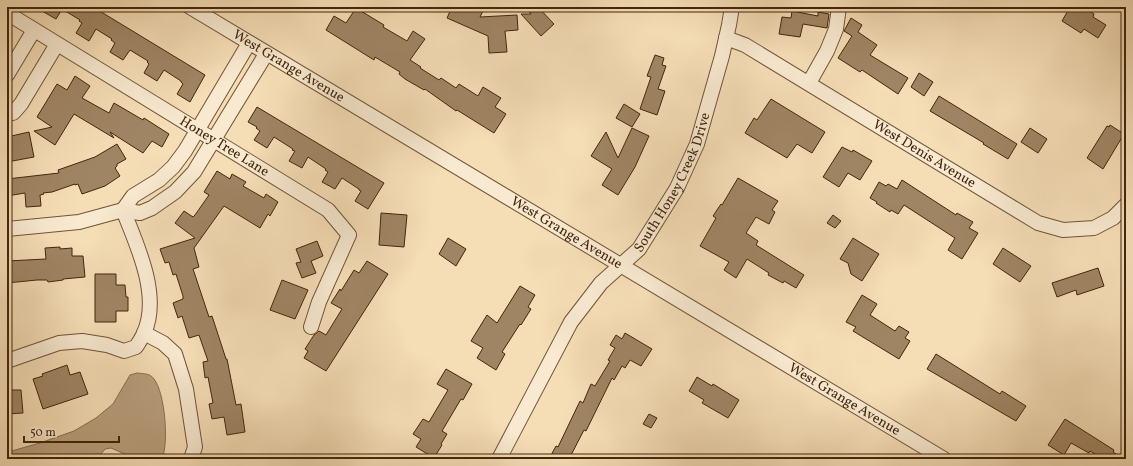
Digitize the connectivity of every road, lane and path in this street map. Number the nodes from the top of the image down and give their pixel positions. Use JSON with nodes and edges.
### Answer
{"nodes":[{"id":1,"x":190,"y":7,"type":"edge"},
{"id":2,"x":732,"y":7,"type":"edge"},
{"id":3,"x":839,"y":7,"type":"edge"},
{"id":4,"x":7,"y":13,"type":"edge"},
{"id":5,"x":34,"y":30,"type":"junction"},
{"id":6,"x":726,"y":38,"type":"junction"},
{"id":7,"x":248,"y":43,"type":"junction"},
{"id":8,"x":58,"y":44,"type":"junction"},
{"id":9,"x":266,"y":54,"type":"junction"},
{"id":10,"x":7,"y":75,"type":"edge"},
{"id":11,"x":809,"y":83,"type":"junction"},
{"id":12,"x":7,"y":113,"type":"edge"},
{"id":13,"x":198,"y":129,"type":"junction"},
{"id":14,"x":214,"y":139,"type":"junction"},
{"id":15,"x":1126,"y":205,"type":"edge"},
{"id":16,"x":123,"y":210,"type":"junction"},
{"id":17,"x":7,"y":229,"type":"edge"},
{"id":18,"x":621,"y":265,"type":"junction"},
{"id":19,"x":311,"y":327,"type":"dead end"},
{"id":20,"x":144,"y":333,"type":"junction"},
{"id":21,"x":7,"y":361,"type":"edge"},
{"id":22,"x":191,"y":459,"type":"edge"},
{"id":23,"x":499,"y":459,"type":"edge"},
{"id":24,"x":944,"y":459,"type":"edge"}],
"edges":[{"from":1,"to":7,"type":"street","name":"West Grange Avenue"},
{"from":2,"to":6,"type":"street","name":"South Honey Creek Drive"},
{"from":3,"to":11,"type":"street"},
{"from":4,"to":5,"type":"street","name":"Honey Tree Lane"},
{"from":5,"to":8,"type":"street","name":"Honey Tree Lane"},
{"from":5,"to":10,"type":"street"},
{"from":6,"to":11,"type":"street","name":"West Denis Avenue"},
{"from":6,"to":18,"type":"street","name":"South Honey Creek Drive"},
{"from":7,"to":9,"type":"street","name":"West Grange Avenue"},
{"from":7,"to":13,"type":"street"},
{"from":8,"to":12,"type":"street"},
{"from":8,"to":13,"type":"street","name":"Honey Tree Lane"},
{"from":9,"to":14,"type":"street"},
{"from":9,"to":18,"type":"street","name":"West Grange Avenue"},
{"from":11,"to":15,"type":"street","name":"West Denis Avenue"},
{"from":13,"to":14,"type":"street","name":"Honey Tree Lane"},
{"from":13,"to":16,"type":"street"},
{"from":14,"to":16,"type":"street"},
{"from":14,"to":19,"type":"street","name":"Honey Tree Lane"},
{"from":16,"to":17,"type":"street"},
{"from":16,"to":20,"type":"street"},
{"from":18,"to":23,"type":"street","name":"South Honey Creek Drive"},
{"from":18,"to":24,"type":"street","name":"West Grange Avenue"},
{"from":20,"to":21,"type":"street"},
{"from":20,"to":22,"type":"street"}]}
